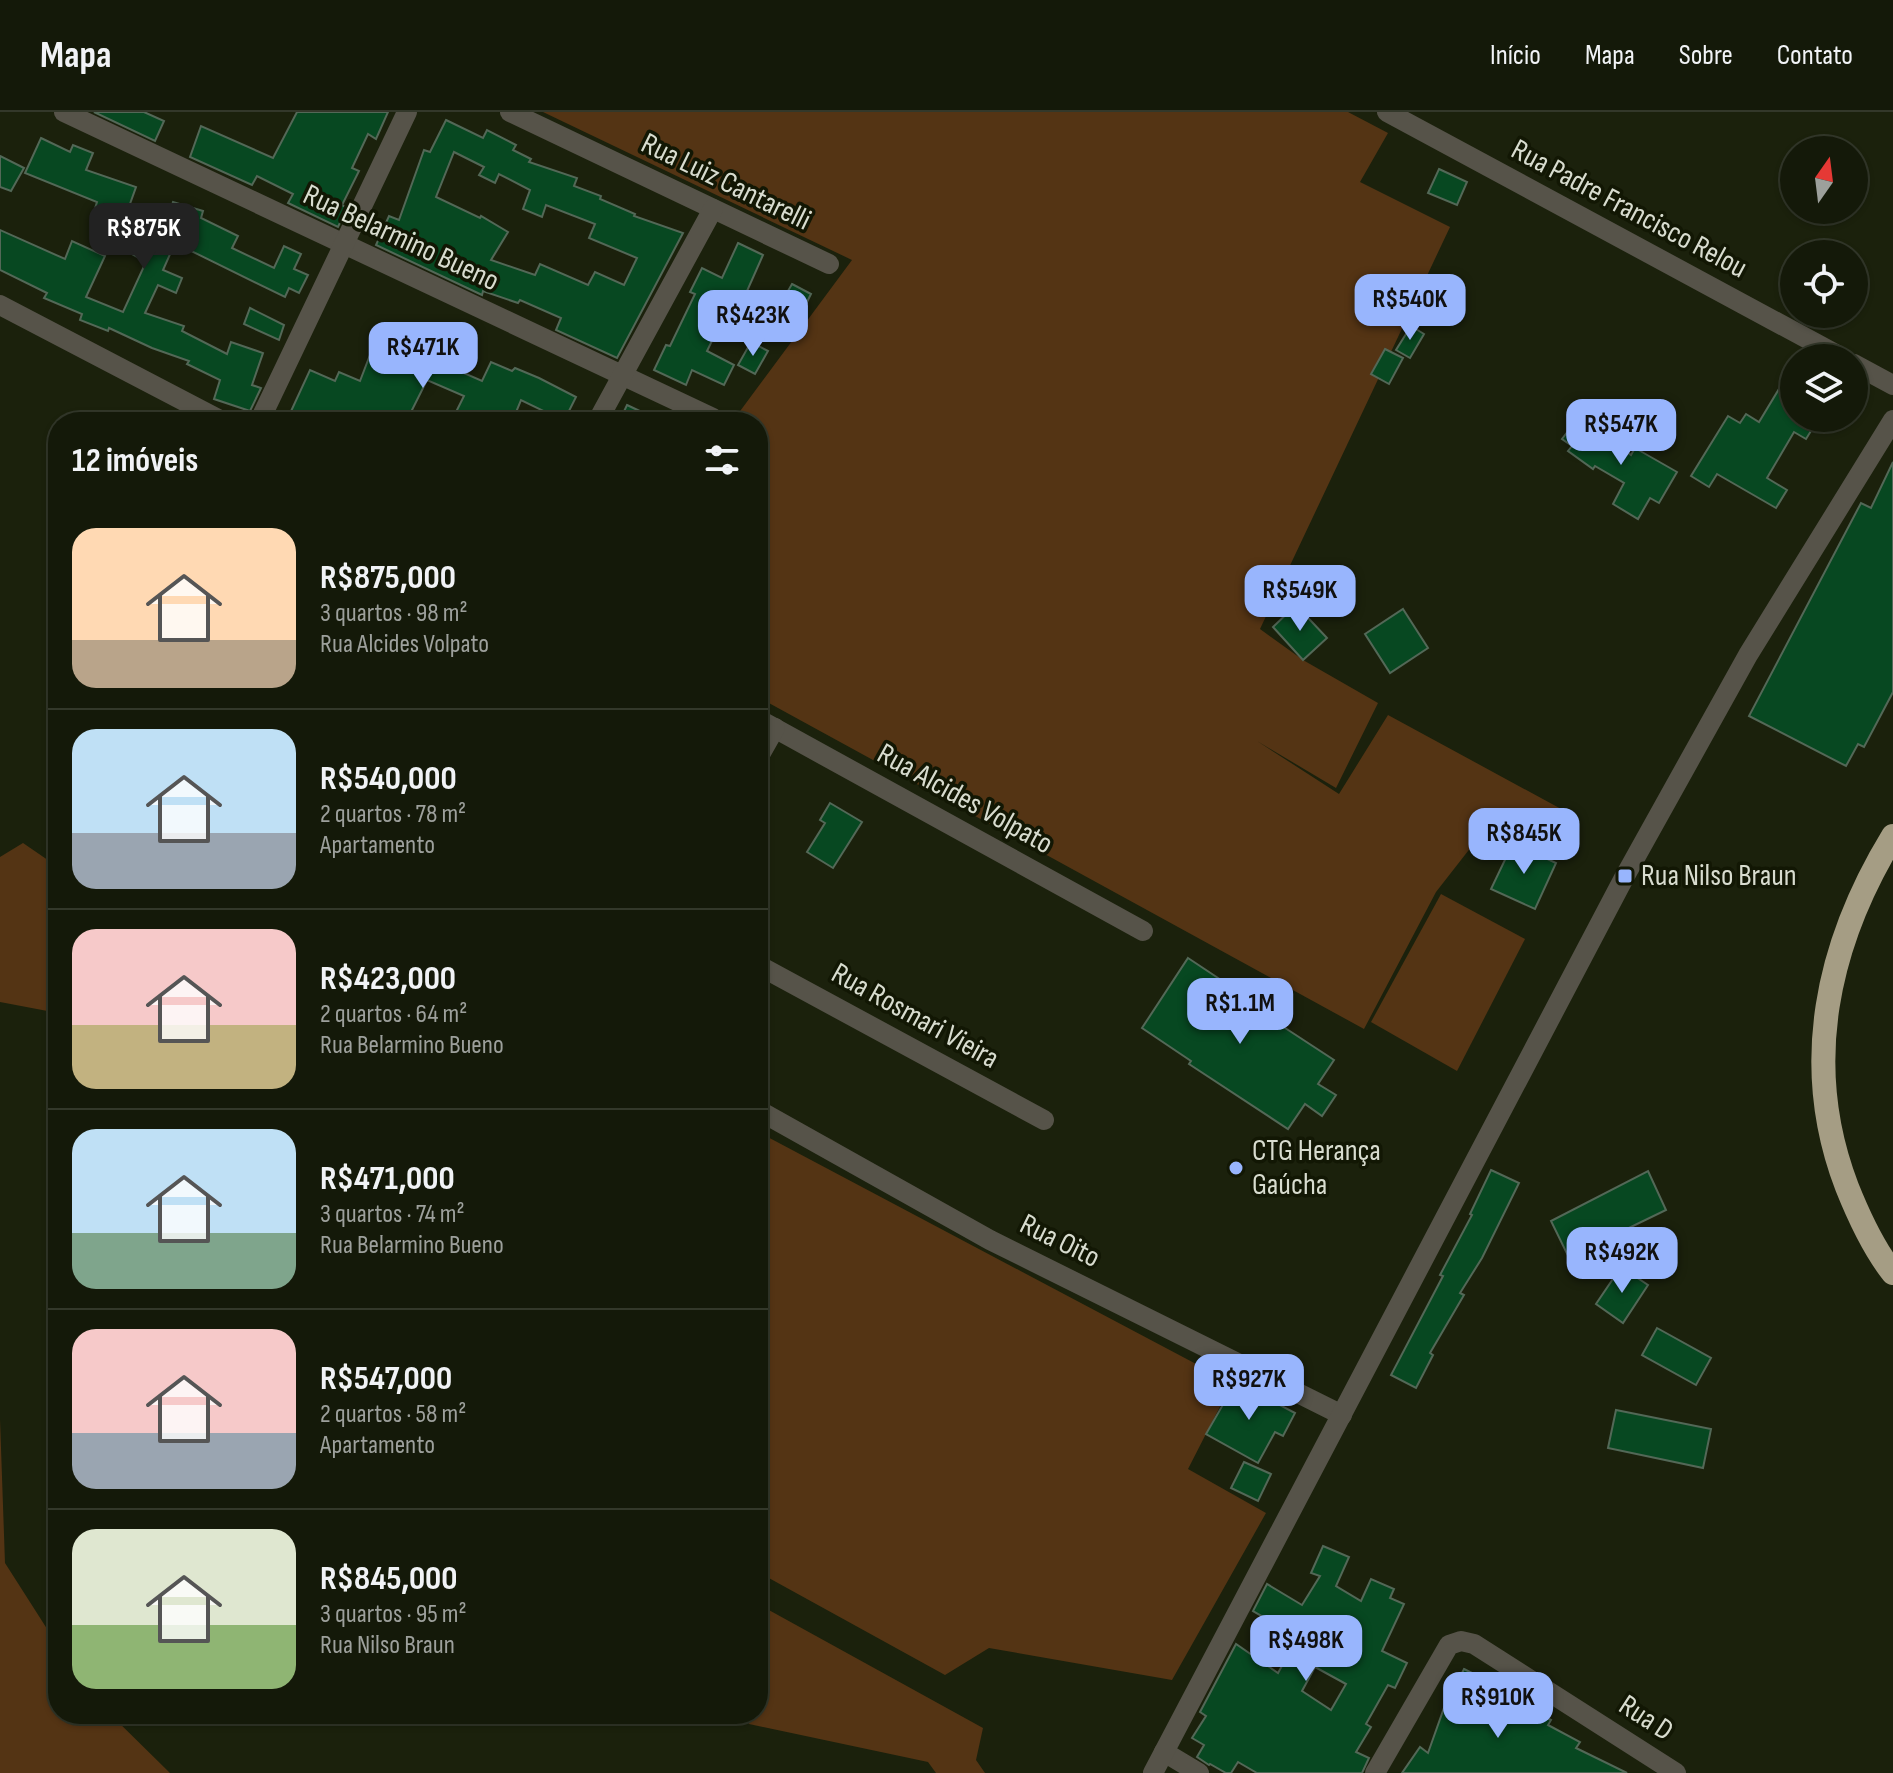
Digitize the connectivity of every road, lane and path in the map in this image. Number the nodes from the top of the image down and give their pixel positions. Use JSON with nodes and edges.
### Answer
{"nodes":[{"id":1,"x":64,"y":112,"type":"edge"},
{"id":2,"x":407,"y":112,"type":"edge"},
{"id":3,"x":510,"y":112,"type":"edge"},
{"id":4,"x":1387,"y":112,"type":"edge"},
{"id":5,"x":713,"y":209,"type":"junction"},
{"id":6,"x":344,"y":244,"type":"junction"},
{"id":7,"x":829,"y":264,"type":"dead end"},
{"id":8,"x":0,"y":305,"type":"edge"},
{"id":9,"x":1817,"y":344,"type":"edge"},
{"id":10,"x":1868,"y":372,"type":"edge"},
{"id":11,"x":623,"y":375,"type":"junction"},
{"id":12,"x":1893,"y":385,"type":"edge"},
{"id":13,"x":205,"y":412,"type":"edge"},
{"id":14,"x":264,"y":412,"type":"edge"},
{"id":15,"x":603,"y":412,"type":"edge"},
{"id":16,"x":700,"y":412,"type":"edge"},
{"id":17,"x":1893,"y":420,"type":"edge"},
{"id":18,"x":768,"y":725,"type":"edge"},
{"id":19,"x":1893,"y":836,"type":"edge"},
{"id":20,"x":1143,"y":931,"type":"dead end"},
{"id":21,"x":768,"y":970,"type":"edge"},
{"id":22,"x":768,"y":1116,"type":"edge"},
{"id":23,"x":1044,"y":1120,"type":"dead end"},
{"id":24,"x":1893,"y":1273,"type":"edge"},
{"id":25,"x":1342,"y":1415,"type":"junction"},
{"id":26,"x":1164,"y":1752,"type":"junction"},
{"id":27,"x":1153,"y":1773,"type":"edge"},
{"id":28,"x":1199,"y":1773,"type":"edge"},
{"id":29,"x":1375,"y":1773,"type":"edge"},
{"id":30,"x":1676,"y":1773,"type":"edge"}],
"edges":[{"from":1,"to":6,"type":"street","name":"Rua Belarmino Bueno"},
{"from":2,"to":6,"type":"street"},
{"from":3,"to":5,"type":"street","name":"Rua Luiz Cantarelli"},
{"from":4,"to":9,"type":"street","name":"Rua Padre Francisco Relou"},
{"from":5,"to":7,"type":"street","name":"Rua Luiz Cantarelli"},
{"from":5,"to":11,"type":"street"},
{"from":6,"to":11,"type":"street","name":"Rua Belarmino Bueno"},
{"from":6,"to":14,"type":"street"},
{"from":8,"to":13,"type":"street"},
{"from":10,"to":12,"type":"street"},
{"from":11,"to":15,"type":"street"},
{"from":11,"to":16,"type":"street","name":"Rua Belarmino Bueno"},
{"from":17,"to":25,"type":"street"},
{"from":18,"to":20,"type":"street","name":"Rua Alcides Volpato"},
{"from":19,"to":24,"type":"highway"},
{"from":21,"to":23,"type":"street","name":"Rua Rosmari Vieira"},
{"from":22,"to":25,"type":"street","name":"Rua Oito"},
{"from":25,"to":26,"type":"street"},
{"from":26,"to":27,"type":"street"},
{"from":26,"to":28,"type":"street"},
{"from":29,"to":30,"type":"street","name":"Rua D"}]}
